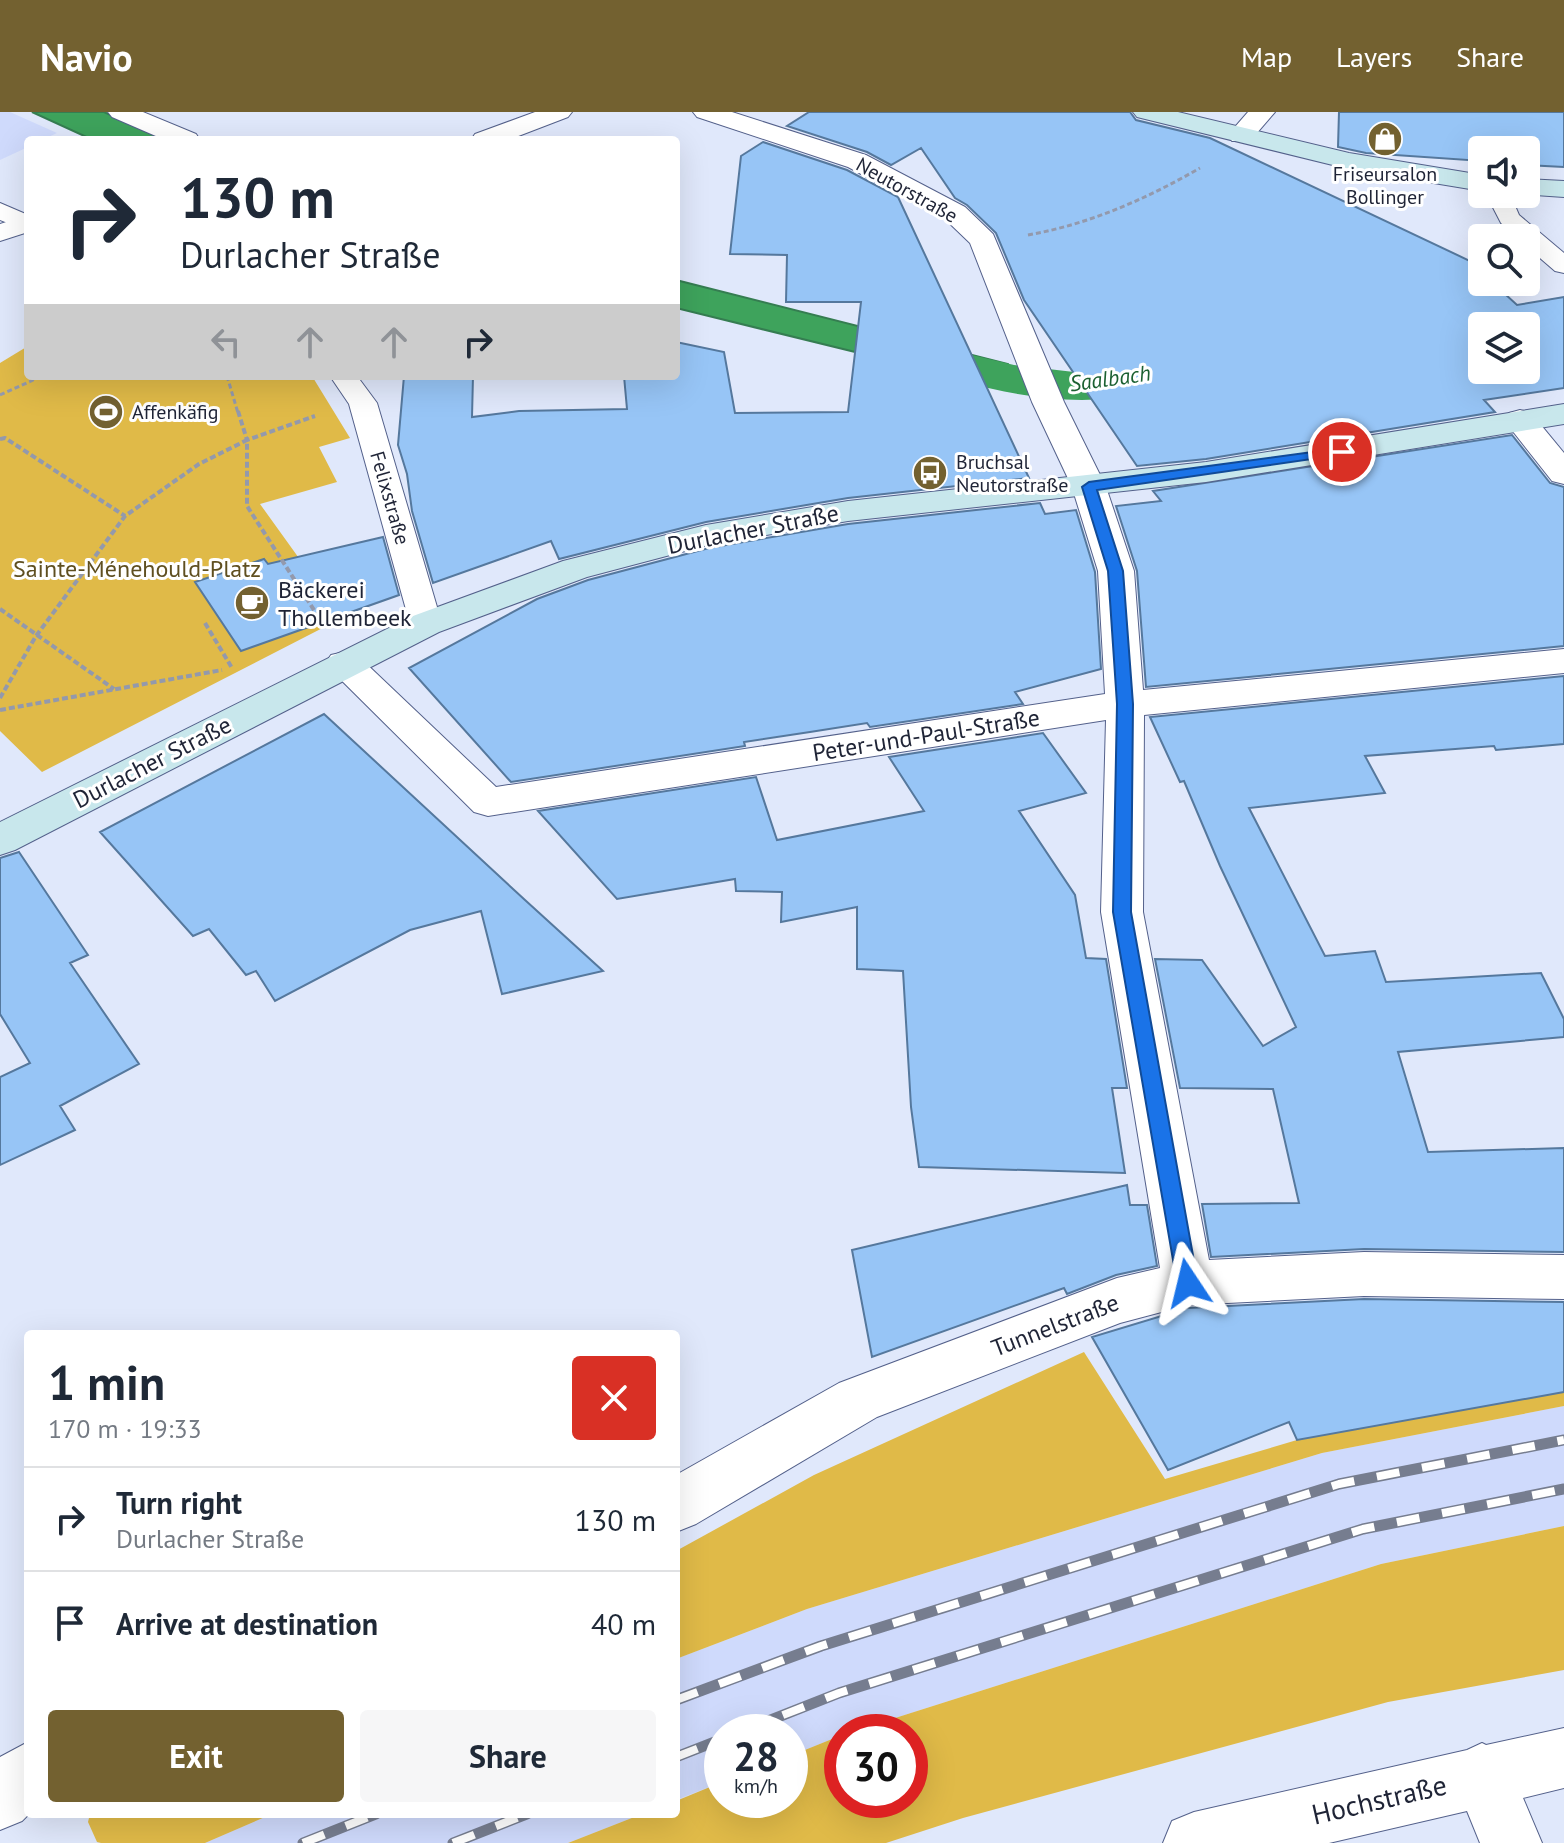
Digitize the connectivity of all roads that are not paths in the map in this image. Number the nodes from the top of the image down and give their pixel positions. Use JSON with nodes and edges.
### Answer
{"nodes":[{"id":1,"x":121,"y":112,"type":"edge"},
{"id":2,"x":559,"y":112,"type":"edge"},
{"id":3,"x":706,"y":112,"type":"edge"},
{"id":4,"x":1146,"y":112,"type":"edge"},
{"id":5,"x":1262,"y":112,"type":"edge"},
{"id":6,"x":1241,"y":135,"type":"junction"},
{"id":7,"x":178,"y":136,"type":"edge"},
{"id":8,"x":495,"y":136,"type":"edge"},
{"id":9,"x":1468,"y":181,"type":"edge"},
{"id":10,"x":1540,"y":188,"type":"edge"},
{"id":11,"x":1564,"y":189,"type":"edge"},
{"id":12,"x":1504,"y":208,"type":"edge"},
{"id":13,"x":0,"y":210,"type":"edge"},
{"id":14,"x":18,"y":227,"type":"edge"},
{"id":15,"x":1558,"y":259,"type":"edge"},
{"id":16,"x":346,"y":380,"type":"edge"},
{"id":17,"x":1564,"y":414,"type":"edge"},
{"id":18,"x":1520,"y":420,"type":"junction"},
{"id":19,"x":1564,"y":474,"type":"edge"},
{"id":20,"x":1089,"y":487,"type":"junction"},
{"id":21,"x":426,"y":624,"type":"junction"},
{"id":22,"x":1564,"y":661,"type":"edge"},
{"id":23,"x":344,"y":664,"type":"junction"},
{"id":24,"x":1125,"y":704,"type":"junction"},
{"id":25,"x":0,"y":840,"type":"edge"},
{"id":26,"x":1564,"y":1277,"type":"edge"},
{"id":27,"x":1188,"y":1283,"type":"junction"},
{"id":28,"x":680,"y":1503,"type":"edge"},
{"id":29,"x":1564,"y":1758,"type":"edge"},
{"id":30,"x":1482,"y":1774,"type":"junction"},
{"id":31,"x":24,"y":1776,"type":"edge"},
{"id":32,"x":0,"y":1799,"type":"edge"},
{"id":33,"x":1194,"y":1843,"type":"edge"},
{"id":34,"x":1511,"y":1843,"type":"edge"}],
"edges":[{"from":1,"to":7,"type":"street"},
{"from":2,"to":8,"type":"street"},
{"from":3,"to":20,"type":"street","name":"Neutorstraße"},
{"from":4,"to":6,"type":"main road"},
{"from":5,"to":6,"type":"street"},
{"from":6,"to":9,"type":"main road"},
{"from":10,"to":11,"type":"main road"},
{"from":12,"to":15,"type":"lane"},
{"from":13,"to":14,"type":"lane"},
{"from":16,"to":21,"type":"lane","name":"Felixstraße"},
{"from":17,"to":18,"type":"main road","name":"Durlacher Straße"},
{"from":18,"to":19,"type":"street"},
{"from":18,"to":20,"type":"main road","name":"Durlacher Straße"},
{"from":20,"to":21,"type":"main road","name":"Durlacher Straße"},
{"from":20,"to":24,"type":"street","name":"Neutorstraße"},
{"from":21,"to":23,"type":"main road","name":"Durlacher Straße"},
{"from":22,"to":24,"type":"street","name":"Peter-und-Paul-Straße"},
{"from":23,"to":24,"type":"street","name":"Peter-und-Paul-Straße"},
{"from":23,"to":25,"type":"main road","name":"Durlacher Straße"},
{"from":24,"to":27,"type":"street","name":"Neutorstraße"},
{"from":26,"to":27,"type":"street","name":"Tunnelstraße"},
{"from":27,"to":28,"type":"street","name":"Tunnelstraße"},
{"from":29,"to":30,"type":"street","name":"Hochstraße"},
{"from":30,"to":33,"type":"street","name":"Hochstraße"},
{"from":30,"to":34,"type":"street"},
{"from":31,"to":32,"type":"street"}]}
